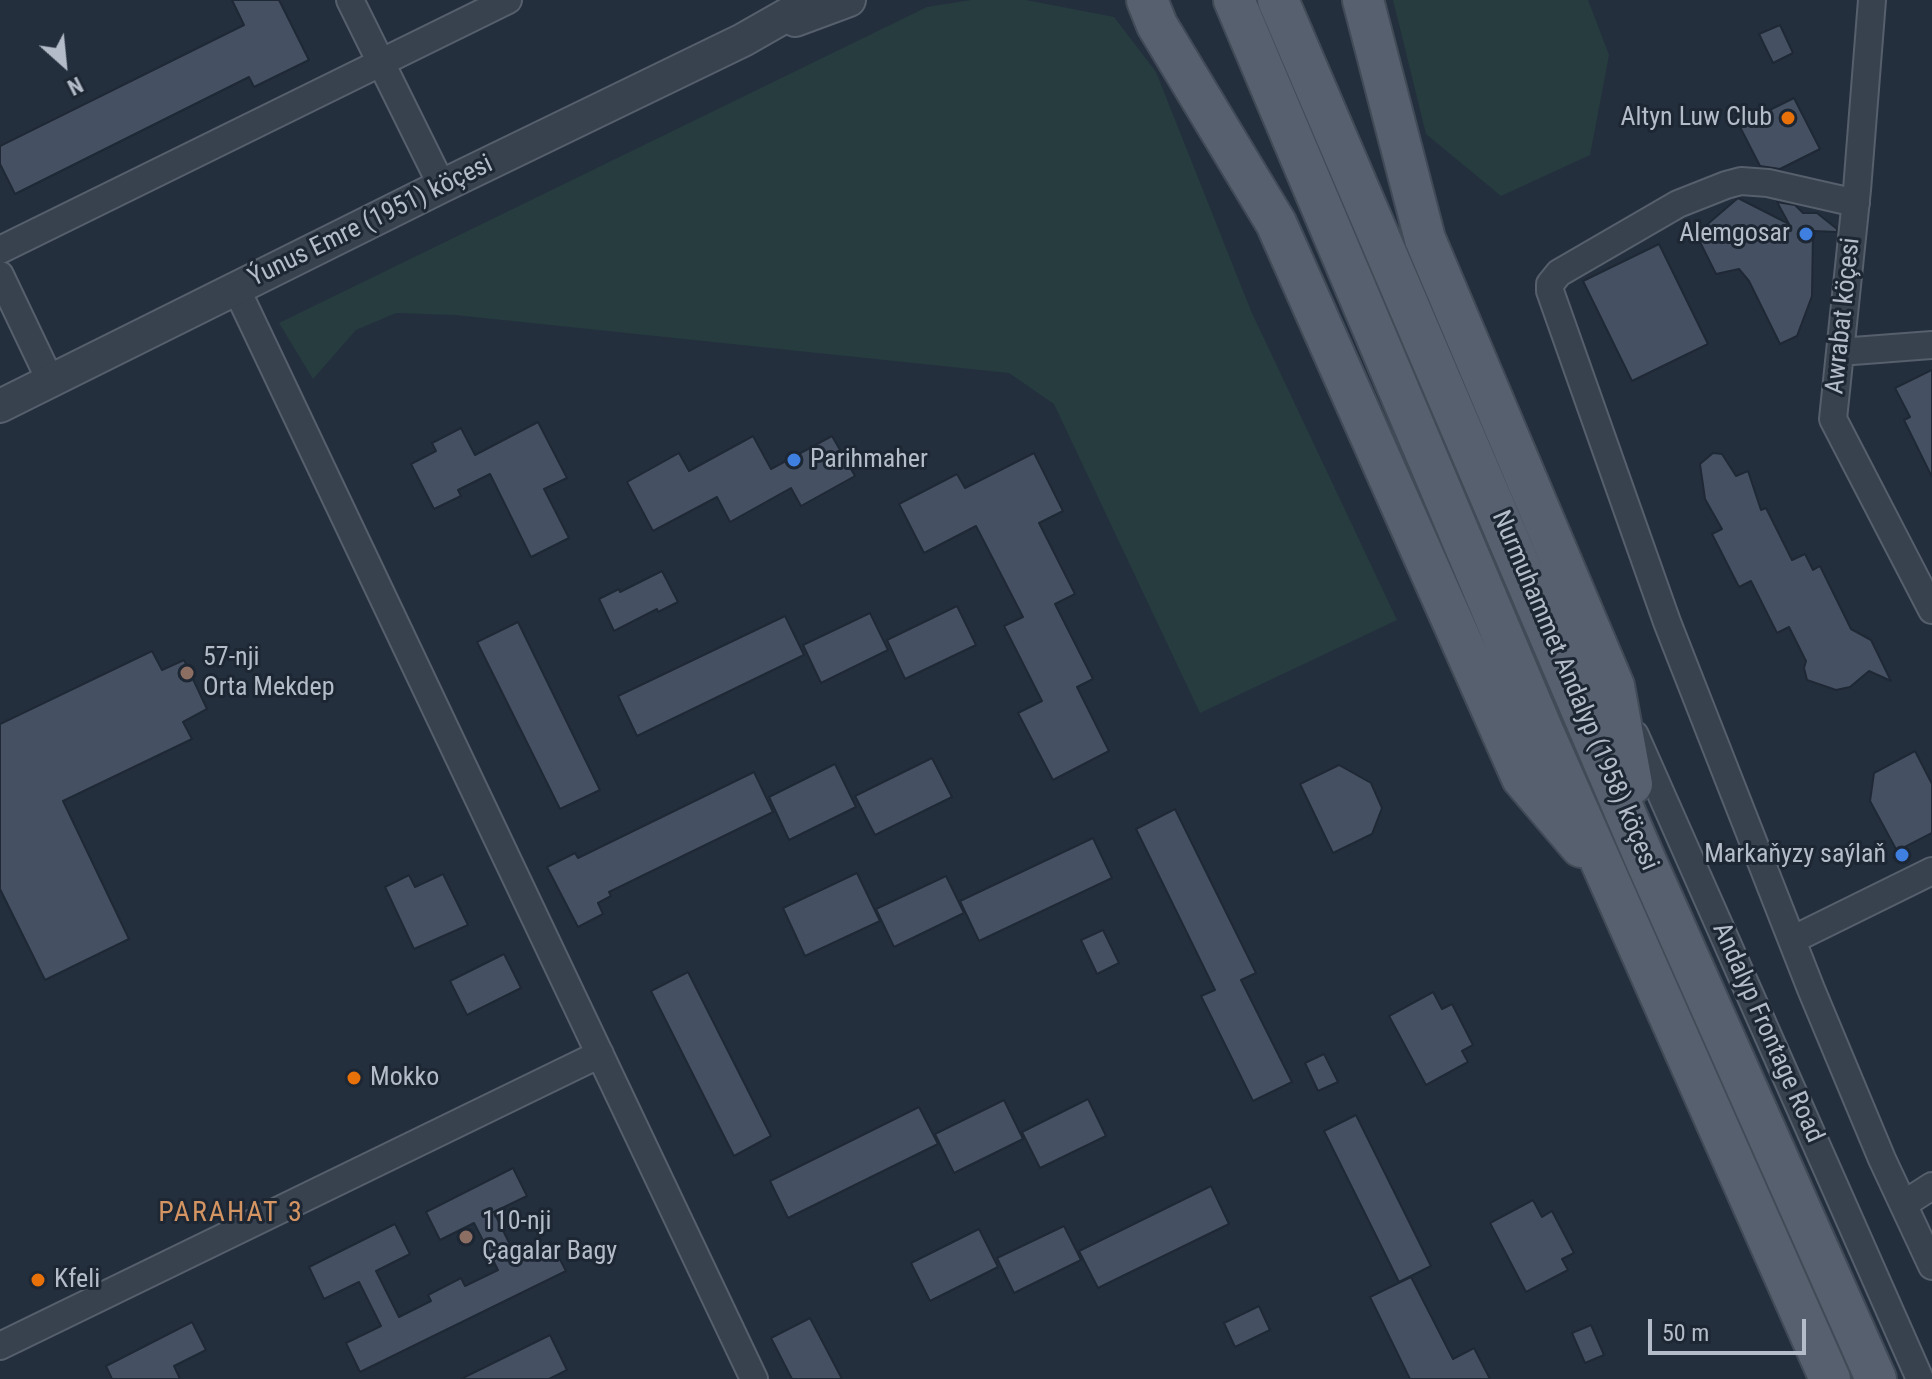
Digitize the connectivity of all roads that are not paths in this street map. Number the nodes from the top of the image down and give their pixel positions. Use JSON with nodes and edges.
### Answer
{"nodes":[{"id":1,"x":350,"y":0,"type":"edge"},
{"id":2,"x":508,"y":0,"type":"edge"},
{"id":3,"x":813,"y":0,"type":"edge"},
{"id":4,"x":849,"y":0,"type":"edge"},
{"id":5,"x":1124,"y":0,"type":"edge"},
{"id":6,"x":1234,"y":0,"type":"edge"},
{"id":7,"x":1278,"y":0,"type":"edge"},
{"id":8,"x":1363,"y":0,"type":"edge"},
{"id":9,"x":1872,"y":0,"type":"edge"},
{"id":10,"x":1152,"y":12,"type":"edge"},
{"id":11,"x":743,"y":40,"type":"junction"},
{"id":12,"x":381,"y":63,"type":"junction"},
{"id":13,"x":442,"y":186,"type":"junction"},
{"id":14,"x":1856,"y":203,"type":"junction"},
{"id":15,"x":0,"y":250,"type":"edge"},
{"id":16,"x":0,"y":275,"type":"edge"},
{"id":17,"x":236,"y":288,"type":"junction"},
{"id":18,"x":1932,"y":345,"type":"edge"},
{"id":19,"x":1840,"y":352,"type":"junction"},
{"id":20,"x":50,"y":380,"type":"junction"},
{"id":21,"x":3,"y":397,"type":"edge"},
{"id":22,"x":1932,"y":610,"type":"edge"},
{"id":23,"x":1614,"y":686,"type":"junction"},
{"id":24,"x":1645,"y":859,"type":"junction"},
{"id":25,"x":1932,"y":871,"type":"edge"},
{"id":26,"x":1607,"y":877,"type":"junction"},
{"id":27,"x":1792,"y":940,"type":"junction"},
{"id":28,"x":600,"y":1054,"type":"junction"},
{"id":29,"x":1932,"y":1186,"type":"edge"},
{"id":30,"x":1904,"y":1204,"type":"junction"},
{"id":31,"x":1932,"y":1266,"type":"edge"},
{"id":32,"x":1871,"y":1269,"type":"junction"},
{"id":33,"x":1834,"y":1283,"type":"junction"},
{"id":34,"x":0,"y":1346,"type":"edge"},
{"id":35,"x":754,"y":1379,"type":"edge"},
{"id":36,"x":1830,"y":1379,"type":"edge"},
{"id":37,"x":1876,"y":1379,"type":"edge"},
{"id":38,"x":1920,"y":1379,"type":"edge"}],
"edges":[{"from":1,"to":12,"type":"street"},
{"from":2,"to":12,"type":"street"},
{"from":3,"to":11,"type":"street","name":"Ýunus Emre (1951) köçesi"},
{"from":4,"to":11,"type":"street","name":"Ýunus Emre (1951) köçesi"},
{"from":5,"to":10,"type":"main road"},
{"from":6,"to":26,"type":"main road","name":"Nurmuhammet Andalyp (1958) köçesi"},
{"from":7,"to":24,"type":"main road","name":"Nurmuhammet Andalyp (1958) köçesi"},
{"from":8,"to":23,"type":"main road"},
{"from":9,"to":14,"type":"street","name":"Awrabat köçesi"},
{"from":10,"to":26,"type":"main road"},
{"from":11,"to":13,"type":"street","name":"Ýunus Emre (1951) köçesi"},
{"from":12,"to":13,"type":"street"},
{"from":12,"to":15,"type":"street"},
{"from":13,"to":17,"type":"street","name":"Ýunus Emre (1951) köçesi"},
{"from":14,"to":19,"type":"street","name":"Awrabat köçesi"},
{"from":14,"to":27,"type":"street"},
{"from":16,"to":20,"type":"street"},
{"from":17,"to":20,"type":"street","name":"Ýunus Emre (1951) köçesi"},
{"from":17,"to":28,"type":"street"},
{"from":18,"to":19,"type":"street"},
{"from":19,"to":22,"type":"street","name":"Awrabat köçesi"},
{"from":20,"to":21,"type":"street","name":"Ýunus Emre (1951) köçesi"},
{"from":23,"to":24,"type":"main road"},
{"from":23,"to":32,"type":"street","name":"Andalyp Frontage Road"},
{"from":24,"to":33,"type":"main road","name":"Nurmuhammet Andalyp (1958) köçesi"},
{"from":25,"to":27,"type":"street"},
{"from":26,"to":36,"type":"main road","name":"Nurmuhammet Andalyp (1958) köçesi"},
{"from":27,"to":30,"type":"street"},
{"from":28,"to":34,"type":"street"},
{"from":28,"to":35,"type":"street"},
{"from":29,"to":30,"type":"street"},
{"from":30,"to":31,"type":"street"},
{"from":32,"to":33,"type":"street"},
{"from":32,"to":38,"type":"street","name":"Andalyp Frontage Road"},
{"from":33,"to":37,"type":"main road","name":"Nurmuhammet Andalyp (1958) köçesi"}]}
